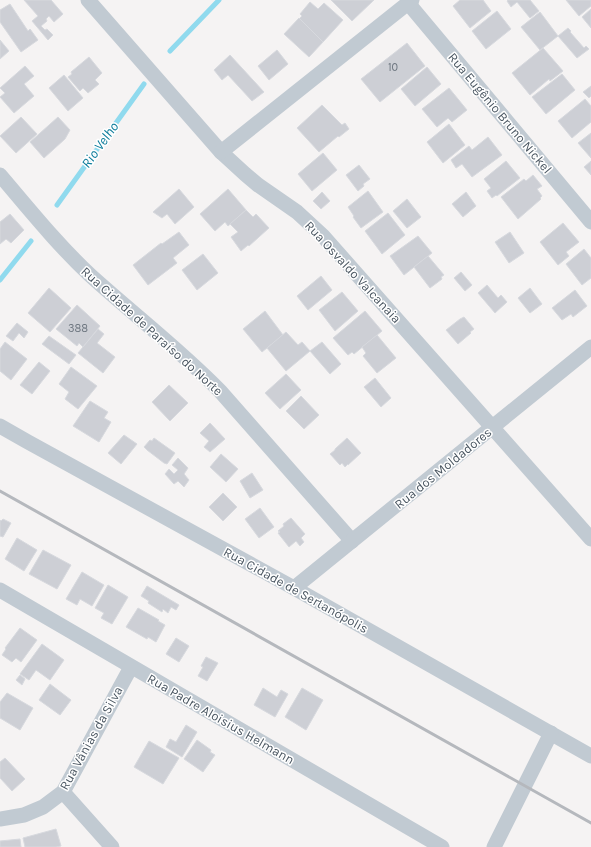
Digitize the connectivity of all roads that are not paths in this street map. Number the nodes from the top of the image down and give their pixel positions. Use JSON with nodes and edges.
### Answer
{"nodes":[{"id":1,"x":88,"y":0,"type":"edge"},
{"id":2,"x":410,"y":2,"type":"edge"},
{"id":3,"x":221,"y":152,"type":"junction"},
{"id":4,"x":0,"y":175,"type":"edge"},
{"id":5,"x":591,"y":222,"type":"edge"},
{"id":6,"x":591,"y":347,"type":"edge"},
{"id":7,"x":0,"y":426,"type":"edge"},
{"id":8,"x":492,"y":427,"type":"junction"},
{"id":9,"x":591,"y":539,"type":"edge"},
{"id":10,"x":352,"y":541,"type":"junction"},
{"id":11,"x":294,"y":588,"type":"junction"},
{"id":12,"x":0,"y":590,"type":"edge"},
{"id":13,"x":131,"y":666,"type":"junction"},
{"id":14,"x":551,"y":733,"type":"junction"},
{"id":15,"x":591,"y":756,"type":"edge"},
{"id":16,"x":63,"y":792,"type":"junction"},
{"id":17,"x":0,"y":819,"type":"edge"},
{"id":18,"x":112,"y":847,"type":"edge"},
{"id":19,"x":442,"y":847,"type":"edge"},
{"id":20,"x":494,"y":847,"type":"edge"}],
"edges":[{"from":1,"to":3,"type":"street","name":"Rua Osvaldo Valcanaia"},
{"from":2,"to":3,"type":"street"},
{"from":2,"to":5,"type":"street","name":"Rua Eugênio Bruno Nickel"},
{"from":3,"to":8,"type":"street","name":"Rua Osvaldo Valcanaia"},
{"from":4,"to":10,"type":"street","name":"Rua Cidade de Paraíso do Norte"},
{"from":6,"to":8,"type":"street","name":"Rua dos Moldadores"},
{"from":7,"to":11,"type":"street","name":"Rua Cidade de Sertanópolis"},
{"from":8,"to":9,"type":"street","name":"Rua Osvaldo Valcanaia"},
{"from":8,"to":10,"type":"street","name":"Rua dos Moldadores"},
{"from":10,"to":11,"type":"street","name":"Rua dos Moldadores"},
{"from":11,"to":14,"type":"street","name":"Rua Cidade de Sertanópolis"},
{"from":12,"to":13,"type":"street","name":"Rua Padre Aloisius Helmann"},
{"from":13,"to":16,"type":"street","name":"Rua Vânias da Silva"},
{"from":13,"to":19,"type":"street","name":"Rua Padre Aloisius Helmann"},
{"from":14,"to":15,"type":"street","name":"Rua Cidade de Sertanópolis"},
{"from":14,"to":20,"type":"street"},
{"from":16,"to":17,"type":"street","name":"Rua Vânias da Silva"},
{"from":16,"to":18,"type":"street"}]}
